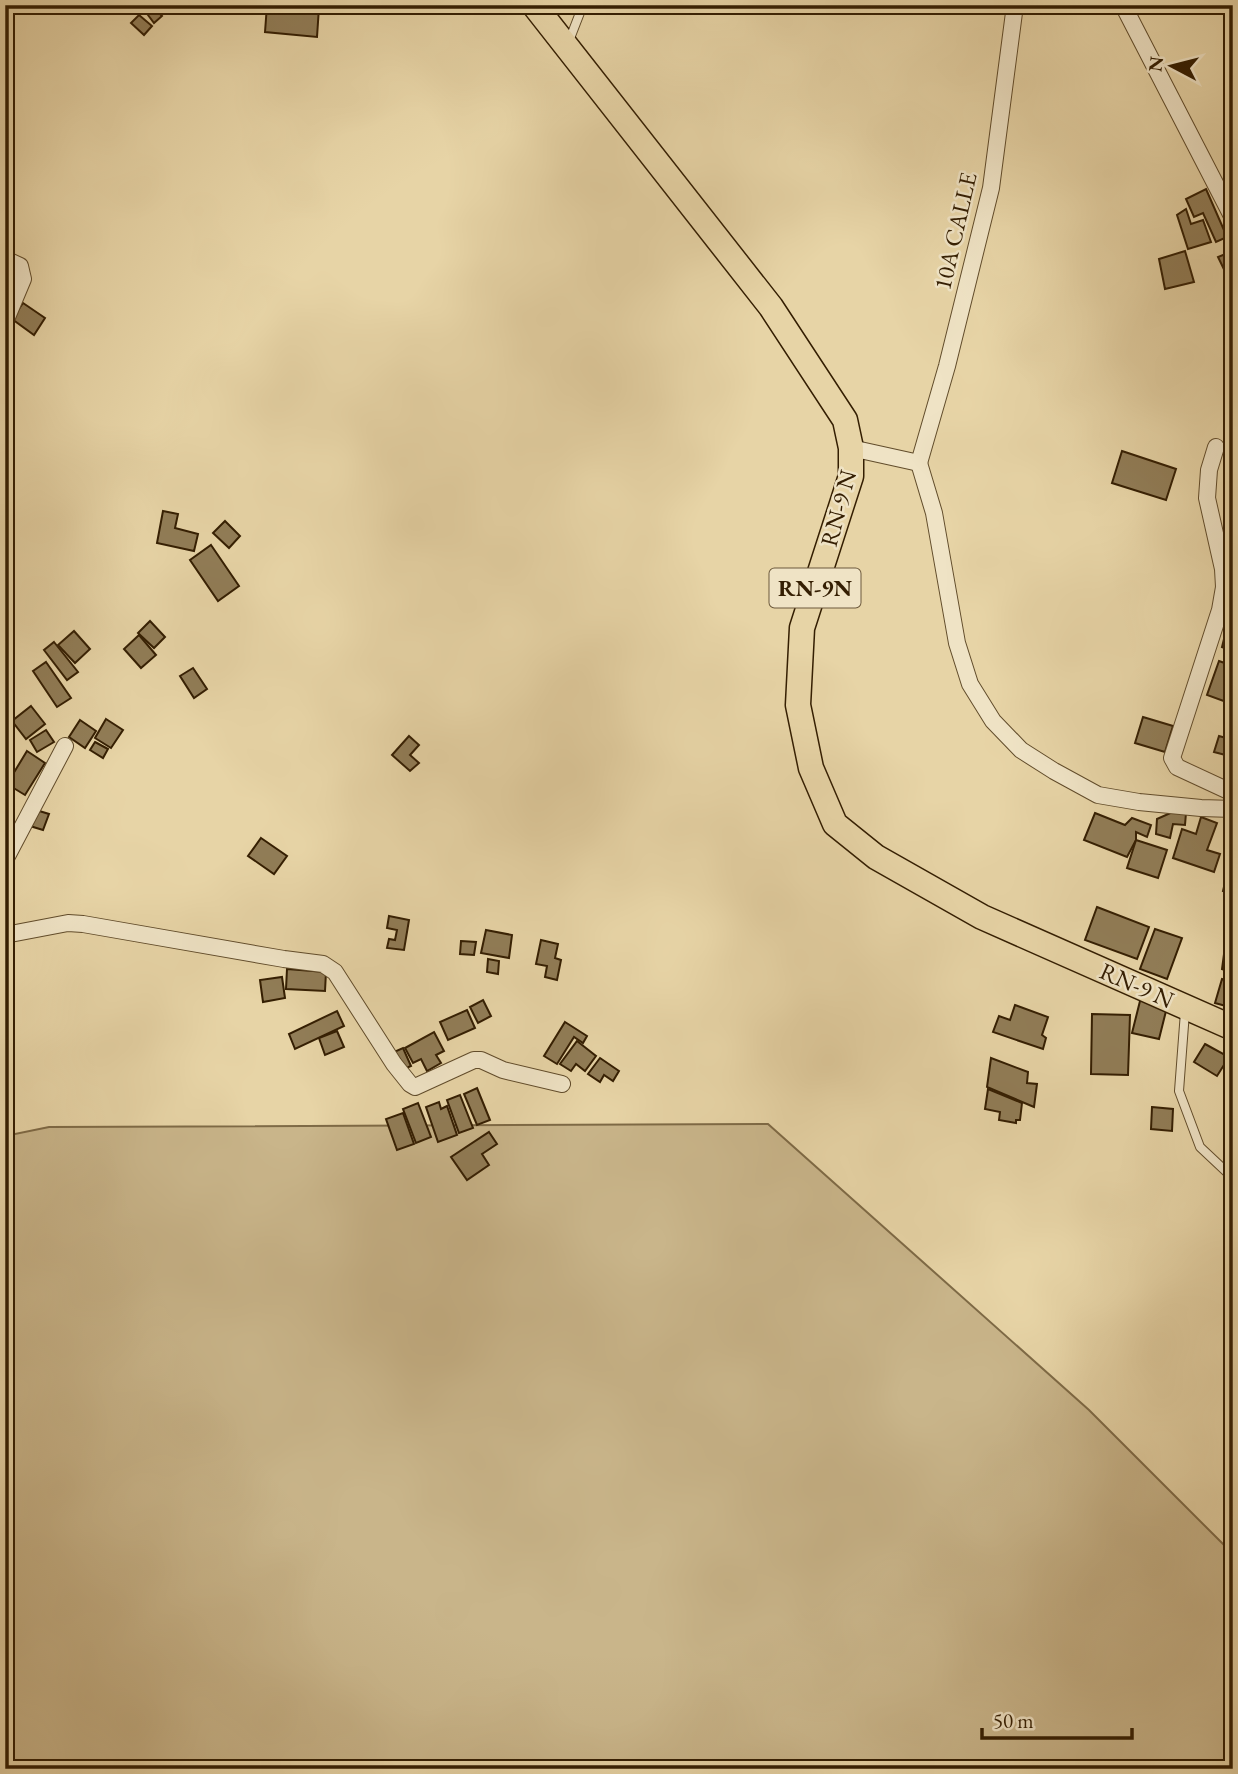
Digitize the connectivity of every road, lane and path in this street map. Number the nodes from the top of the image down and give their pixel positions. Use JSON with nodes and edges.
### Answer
{"nodes":[{"id":1,"x":534,"y":5,"type":"edge"},
{"id":2,"x":583,"y":5,"type":"edge"},
{"id":3,"x":1015,"y":5,"type":"edge"},
{"id":4,"x":1123,"y":5,"type":"edge"},
{"id":5,"x":567,"y":47,"type":"junction"},
{"id":6,"x":1233,"y":218,"type":"edge"},
{"id":7,"x":5,"y":259,"type":"edge"},
{"id":8,"x":5,"y":322,"type":"edge"},
{"id":9,"x":1216,"y":447,"type":"dead end"},
{"id":10,"x":850,"y":448,"type":"junction"},
{"id":11,"x":919,"y":463,"type":"junction"},
{"id":12,"x":1228,"y":589,"type":"edge"},
{"id":13,"x":65,"y":746,"type":"dead end"},
{"id":14,"x":1233,"y":793,"type":"edge"},
{"id":15,"x":1233,"y":809,"type":"edge"},
{"id":16,"x":5,"y":860,"type":"edge"},
{"id":17,"x":5,"y":935,"type":"edge"},
{"id":18,"x":1185,"y":1006,"type":"junction"},
{"id":19,"x":1233,"y":1028,"type":"edge"},
{"id":20,"x":562,"y":1084,"type":"dead end"},
{"id":21,"x":1233,"y":1178,"type":"edge"}],
"edges":[{"from":1,"to":5,"type":"main road","name":"RN-9 N","number":"RN-9N"},
{"from":2,"to":5,"type":"lane"},
{"from":3,"to":11,"type":"street","name":"10A CALLE"},
{"from":4,"to":6,"type":"street"},
{"from":5,"to":10,"type":"main road","name":"RN-9 N","number":"RN-9N"},
{"from":7,"to":8,"type":"street"},
{"from":9,"to":12,"type":"street"},
{"from":10,"to":11,"type":"street"},
{"from":10,"to":18,"type":"main road","name":"RN-9 N","number":"RN-9N"},
{"from":11,"to":15,"type":"street"},
{"from":12,"to":14,"type":"street"},
{"from":13,"to":16,"type":"street"},
{"from":17,"to":20,"type":"street"},
{"from":18,"to":19,"type":"main road","name":"RN-9 N","number":"RN-9N"},
{"from":18,"to":21,"type":"lane"}]}
